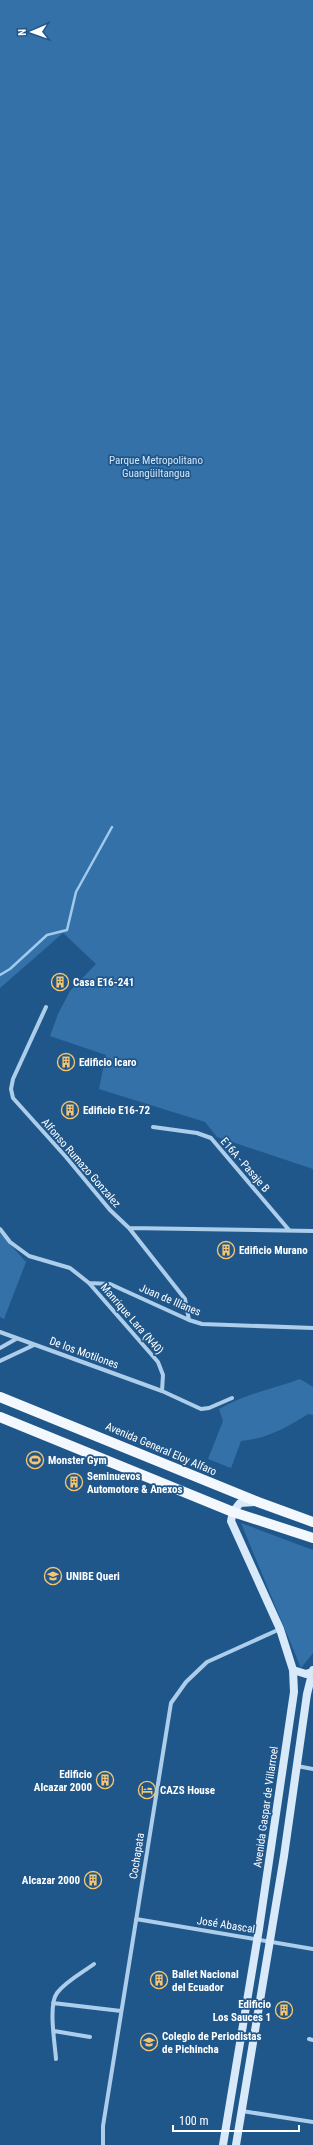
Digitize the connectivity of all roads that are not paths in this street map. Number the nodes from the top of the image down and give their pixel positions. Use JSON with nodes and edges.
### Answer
{"nodes":[{"id":1,"x":46,"y":1007,"type":"dead end"},
{"id":2,"x":153,"y":1127,"type":"dead end"},
{"id":3,"x":129,"y":1228,"type":"junction"},
{"id":4,"x":0,"y":1229,"type":"edge"},
{"id":5,"x":290,"y":1230,"type":"junction"},
{"id":6,"x":313,"y":1231,"type":"edge"},
{"id":7,"x":89,"y":1283,"type":"junction"},
{"id":8,"x":189,"y":1320,"type":"junction"},
{"id":9,"x":313,"y":1328,"type":"edge"},
{"id":10,"x":0,"y":1332,"type":"edge"},
{"id":11,"x":16,"y":1339,"type":"junction"},
{"id":12,"x":34,"y":1345,"type":"junction"},
{"id":13,"x":0,"y":1348,"type":"edge"},
{"id":14,"x":0,"y":1361,"type":"edge"},
{"id":15,"x":162,"y":1391,"type":"junction"},
{"id":16,"x":0,"y":1397,"type":"edge"},
{"id":17,"x":232,"y":1398,"type":"dead end"},
{"id":18,"x":0,"y":1417,"type":"edge"},
{"id":19,"x":258,"y":1502,"type":"junction"},
{"id":20,"x":233,"y":1512,"type":"junction"},
{"id":21,"x":313,"y":1522,"type":"edge"},
{"id":22,"x":313,"y":1538,"type":"edge"},
{"id":23,"x":280,"y":1629,"type":"junction"},
{"id":24,"x":294,"y":1670,"type":"junction"},
{"id":25,"x":312,"y":1671,"type":"edge"},
{"id":26,"x":294,"y":1692,"type":"junction"},
{"id":27,"x":307,"y":1694,"type":"junction"},
{"id":28,"x":296,"y":1766,"type":"junction"},
{"id":29,"x":313,"y":1769,"type":"edge"},
{"id":30,"x":136,"y":1920,"type":"junction"},
{"id":31,"x":257,"y":1940,"type":"junction"},
{"id":32,"x":269,"y":1942,"type":"junction"},
{"id":33,"x":313,"y":1949,"type":"edge"},
{"id":34,"x":94,"y":1964,"type":"dead end"},
{"id":35,"x":53,"y":2003,"type":"junction"},
{"id":36,"x":121,"y":2011,"type":"junction"},
{"id":37,"x":54,"y":2031,"type":"junction"},
{"id":38,"x":90,"y":2037,"type":"dead end"},
{"id":39,"x":56,"y":2059,"type":"dead end"},
{"id":40,"x":242,"y":2111,"type":"junction"},
{"id":41,"x":313,"y":2122,"type":"edge"},
{"id":42,"x":103,"y":2145,"type":"edge"},
{"id":43,"x":223,"y":2145,"type":"edge"},
{"id":44,"x":236,"y":2145,"type":"edge"}],
"edges":[{"from":1,"to":3,"type":"street","name":"Alfonso Rumazo Gonzalez"},
{"from":2,"to":5,"type":"street","name":"E16A - Pasaje B"},
{"from":3,"to":5,"type":"street"},
{"from":3,"to":8,"type":"street","name":"Alfonso Rumazo Gonzalez"},
{"from":4,"to":7,"type":"street"},
{"from":5,"to":6,"type":"street"},
{"from":7,"to":8,"type":"street","name":"Juan de Illanes"},
{"from":7,"to":15,"type":"street","name":"Manrique Lara (N40)"},
{"from":8,"to":9,"type":"street","name":"Juan de Illanes"},
{"from":10,"to":11,"type":"street","name":"De los Motilones"},
{"from":11,"to":12,"type":"street","name":"De los Motilones"},
{"from":11,"to":13,"type":"street"},
{"from":12,"to":14,"type":"street"},
{"from":12,"to":15,"type":"street","name":"De los Motilones"},
{"from":15,"to":17,"type":"street","name":"De los Motilones"},
{"from":16,"to":19,"type":"main road","name":"Avenida General Eloy Alfaro"},
{"from":18,"to":20,"type":"main road"},
{"from":19,"to":20,"type":"main road"},
{"from":19,"to":21,"type":"main road","name":"Avenida General Eloy Alfaro"},
{"from":20,"to":22,"type":"main road"},
{"from":20,"to":23,"type":"main road","name":"Avenida Gaspar de Villarroel"},
{"from":23,"to":24,"type":"main road","name":"Avenida Gaspar de Villarroel"},
{"from":23,"to":30,"type":"street","name":"Cochapata"},
{"from":24,"to":25,"type":"main road"},
{"from":24,"to":26,"type":"main road","name":"Avenida Gaspar de Villarroel"},
{"from":25,"to":27,"type":"main road"},
{"from":26,"to":27,"type":"main road"},
{"from":26,"to":31,"type":"main road","name":"Avenida Gaspar de Villarroel"},
{"from":27,"to":28,"type":"main road"},
{"from":28,"to":29,"type":"street"},
{"from":28,"to":32,"type":"main road"},
{"from":30,"to":31,"type":"street","name":"José Abascal"},
{"from":30,"to":36,"type":"street","name":"Cochapata"},
{"from":31,"to":32,"type":"street","name":"José Abascal"},
{"from":31,"to":43,"type":"main road","name":"Avenida Gaspar de Villarroel"},
{"from":32,"to":33,"type":"street","name":"José Abascal"},
{"from":32,"to":40,"type":"main road"},
{"from":34,"to":35,"type":"street"},
{"from":35,"to":36,"type":"street"},
{"from":35,"to":37,"type":"street"},
{"from":36,"to":42,"type":"street","name":"Cochapata"},
{"from":37,"to":38,"type":"street"},
{"from":37,"to":39,"type":"street"},
{"from":40,"to":41,"type":"street"},
{"from":40,"to":44,"type":"main road"}]}
